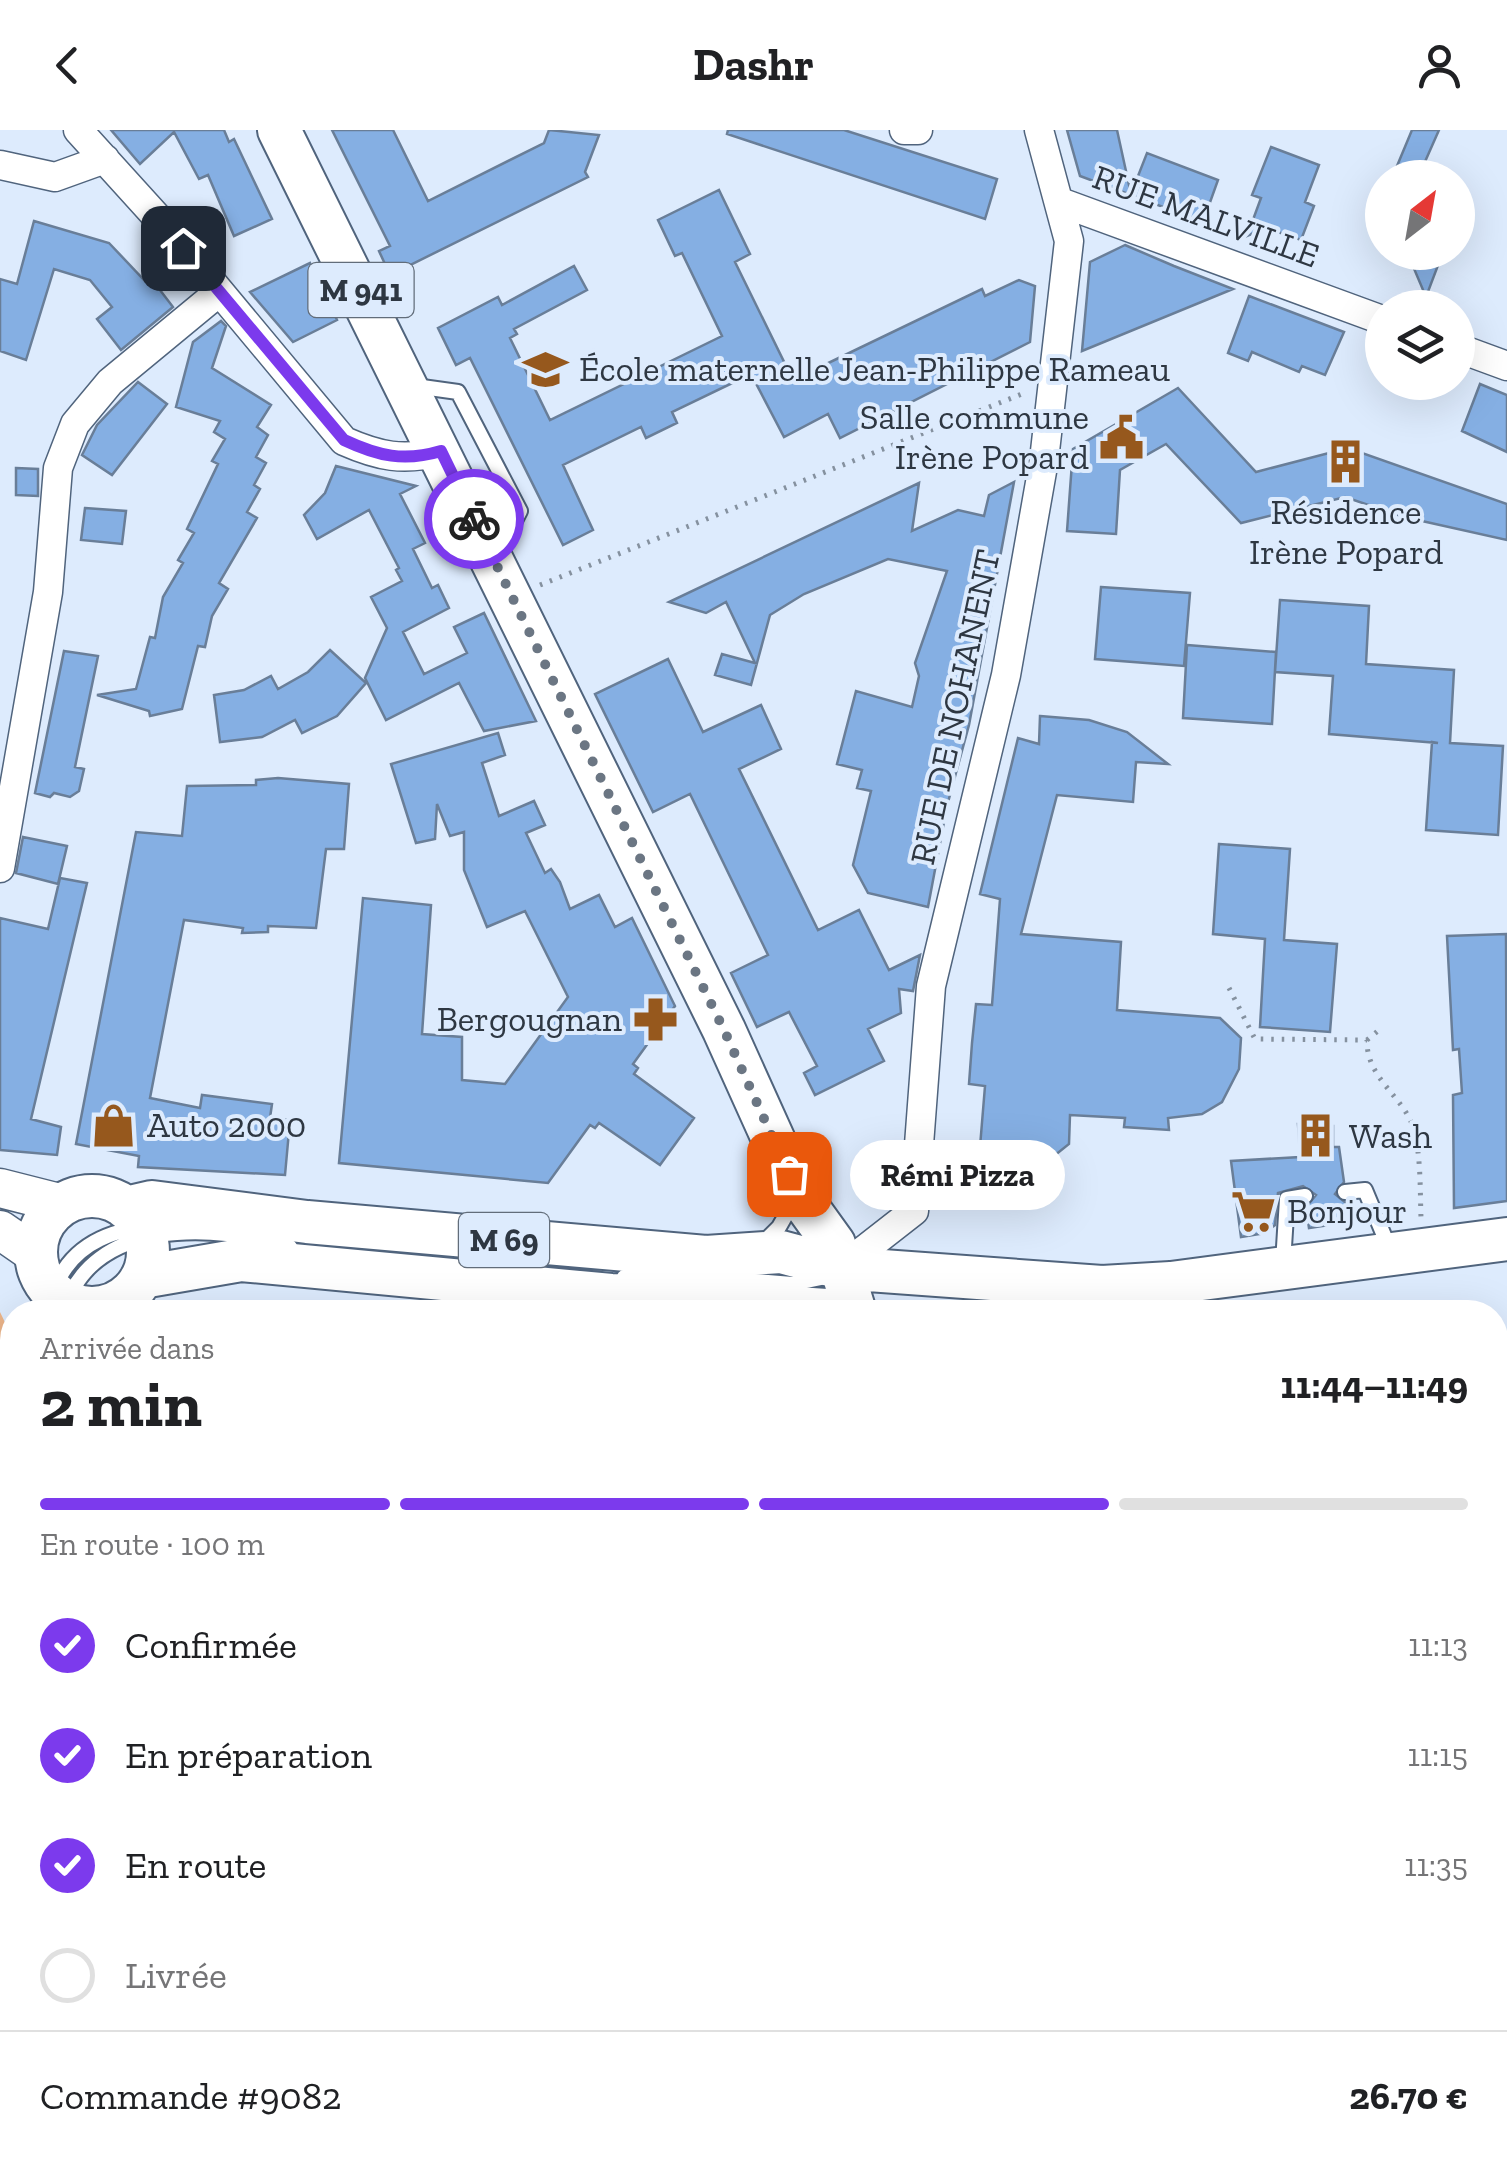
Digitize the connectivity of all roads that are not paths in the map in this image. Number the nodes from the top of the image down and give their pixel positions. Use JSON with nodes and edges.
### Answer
{"nodes":[{"id":1,"x":78,"y":130,"type":"edge"},
{"id":2,"x":279,"y":130,"type":"edge"},
{"id":3,"x":904,"y":130,"type":"edge"},
{"id":4,"x":918,"y":130,"type":"edge"},
{"id":5,"x":1039,"y":130,"type":"edge"},
{"id":6,"x":104,"y":160,"type":"junction"},
{"id":7,"x":0,"y":164,"type":"edge"},
{"id":8,"x":1060,"y":202,"type":"junction"},
{"id":9,"x":219,"y":292,"type":"junction"},
{"id":10,"x":1365,"y":314,"type":"edge"},
{"id":11,"x":1475,"y":354,"type":"edge"},
{"id":12,"x":1507,"y":366,"type":"edge"},
{"id":13,"x":408,"y":386,"type":"junction"},
{"id":14,"x":441,"y":451,"type":"junction"},
{"id":15,"x":494,"y":560,"type":"junction"},
{"id":16,"x":0,"y":868,"type":"edge"},
{"id":17,"x":0,"y":1188,"type":"edge"},
{"id":18,"x":1345,"y":1192,"type":"dead end"},
{"id":19,"x":798,"y":1194,"type":"junction"},
{"id":20,"x":1305,"y":1196,"type":"dead end"},
{"id":21,"x":63,"y":1204,"type":"junction"},
{"id":22,"x":0,"y":1230,"type":"edge"},
{"id":23,"x":139,"y":1237,"type":"junction"},
{"id":24,"x":1507,"y":1239,"type":"edge"},
{"id":25,"x":1408,"y":1253,"type":"junction"},
{"id":26,"x":35,"y":1254,"type":"junction"},
{"id":27,"x":764,"y":1268,"type":"junction"},
{"id":28,"x":841,"y":1268,"type":"junction"},
{"id":29,"x":1282,"y":1269,"type":"junction"},
{"id":30,"x":1102,"y":1287,"type":"junction"},
{"id":31,"x":55,"y":1300,"type":"edge"},
{"id":32,"x":58,"y":1300,"type":"edge"},
{"id":33,"x":121,"y":1300,"type":"edge"},
{"id":34,"x":691,"y":1300,"type":"edge"},
{"id":35,"x":831,"y":1300,"type":"edge"},
{"id":36,"x":852,"y":1300,"type":"edge"},
{"id":37,"x":1082,"y":1300,"type":"edge"}],
"edges":[{"from":1,"to":6,"type":"street"},
{"from":2,"to":13,"type":"main road","number":"M 941"},
{"from":3,"to":4,"type":"street"},
{"from":5,"to":8,"type":"street","name":"RUE DE NOHANENT"},
{"from":6,"to":7,"type":"street"},
{"from":6,"to":9,"type":"street"},
{"from":8,"to":10,"type":"street","name":"RUE MALVILLE"},
{"from":8,"to":28,"type":"street","name":"RUE DE NOHANENT"},
{"from":9,"to":14,"type":"street"},
{"from":9,"to":16,"type":"street"},
{"from":11,"to":12,"type":"street"},
{"from":13,"to":14,"type":"main road","number":"M 941"},
{"from":13,"to":15,"type":"lane"},
{"from":14,"to":15,"type":"main road","number":"M 941"},
{"from":15,"to":19,"type":"main road","number":"M 941"},
{"from":17,"to":21,"type":"main road"},
{"from":18,"to":25,"type":"lane"},
{"from":19,"to":27,"type":"lane"},
{"from":19,"to":28,"type":"main road","number":"M 941"},
{"from":20,"to":29,"type":"lane"},
{"from":21,"to":23,"type":"main road"},
{"from":21,"to":26,"type":"main road"},
{"from":22,"to":26,"type":"main road"},
{"from":23,"to":27,"type":"lane"},
{"from":23,"to":27,"type":"main road","number":"M 69"},
{"from":23,"to":32,"type":"lane"},
{"from":23,"to":33,"type":"main road"},
{"from":23,"to":34,"type":"main road","number":"M 69"},
{"from":24,"to":25,"type":"main road","number":"M 69"},
{"from":25,"to":29,"type":"main road","number":"M 69"},
{"from":26,"to":31,"type":"main road"},
{"from":27,"to":28,"type":"main road","number":"M 69"},
{"from":27,"to":35,"type":"lane"},
{"from":28,"to":30,"type":"main road","number":"M 69"},
{"from":28,"to":36,"type":"main road","number":"M 941"},
{"from":29,"to":30,"type":"main road","number":"M 69"},
{"from":30,"to":37,"type":"main road","number":"M 69"}]}
